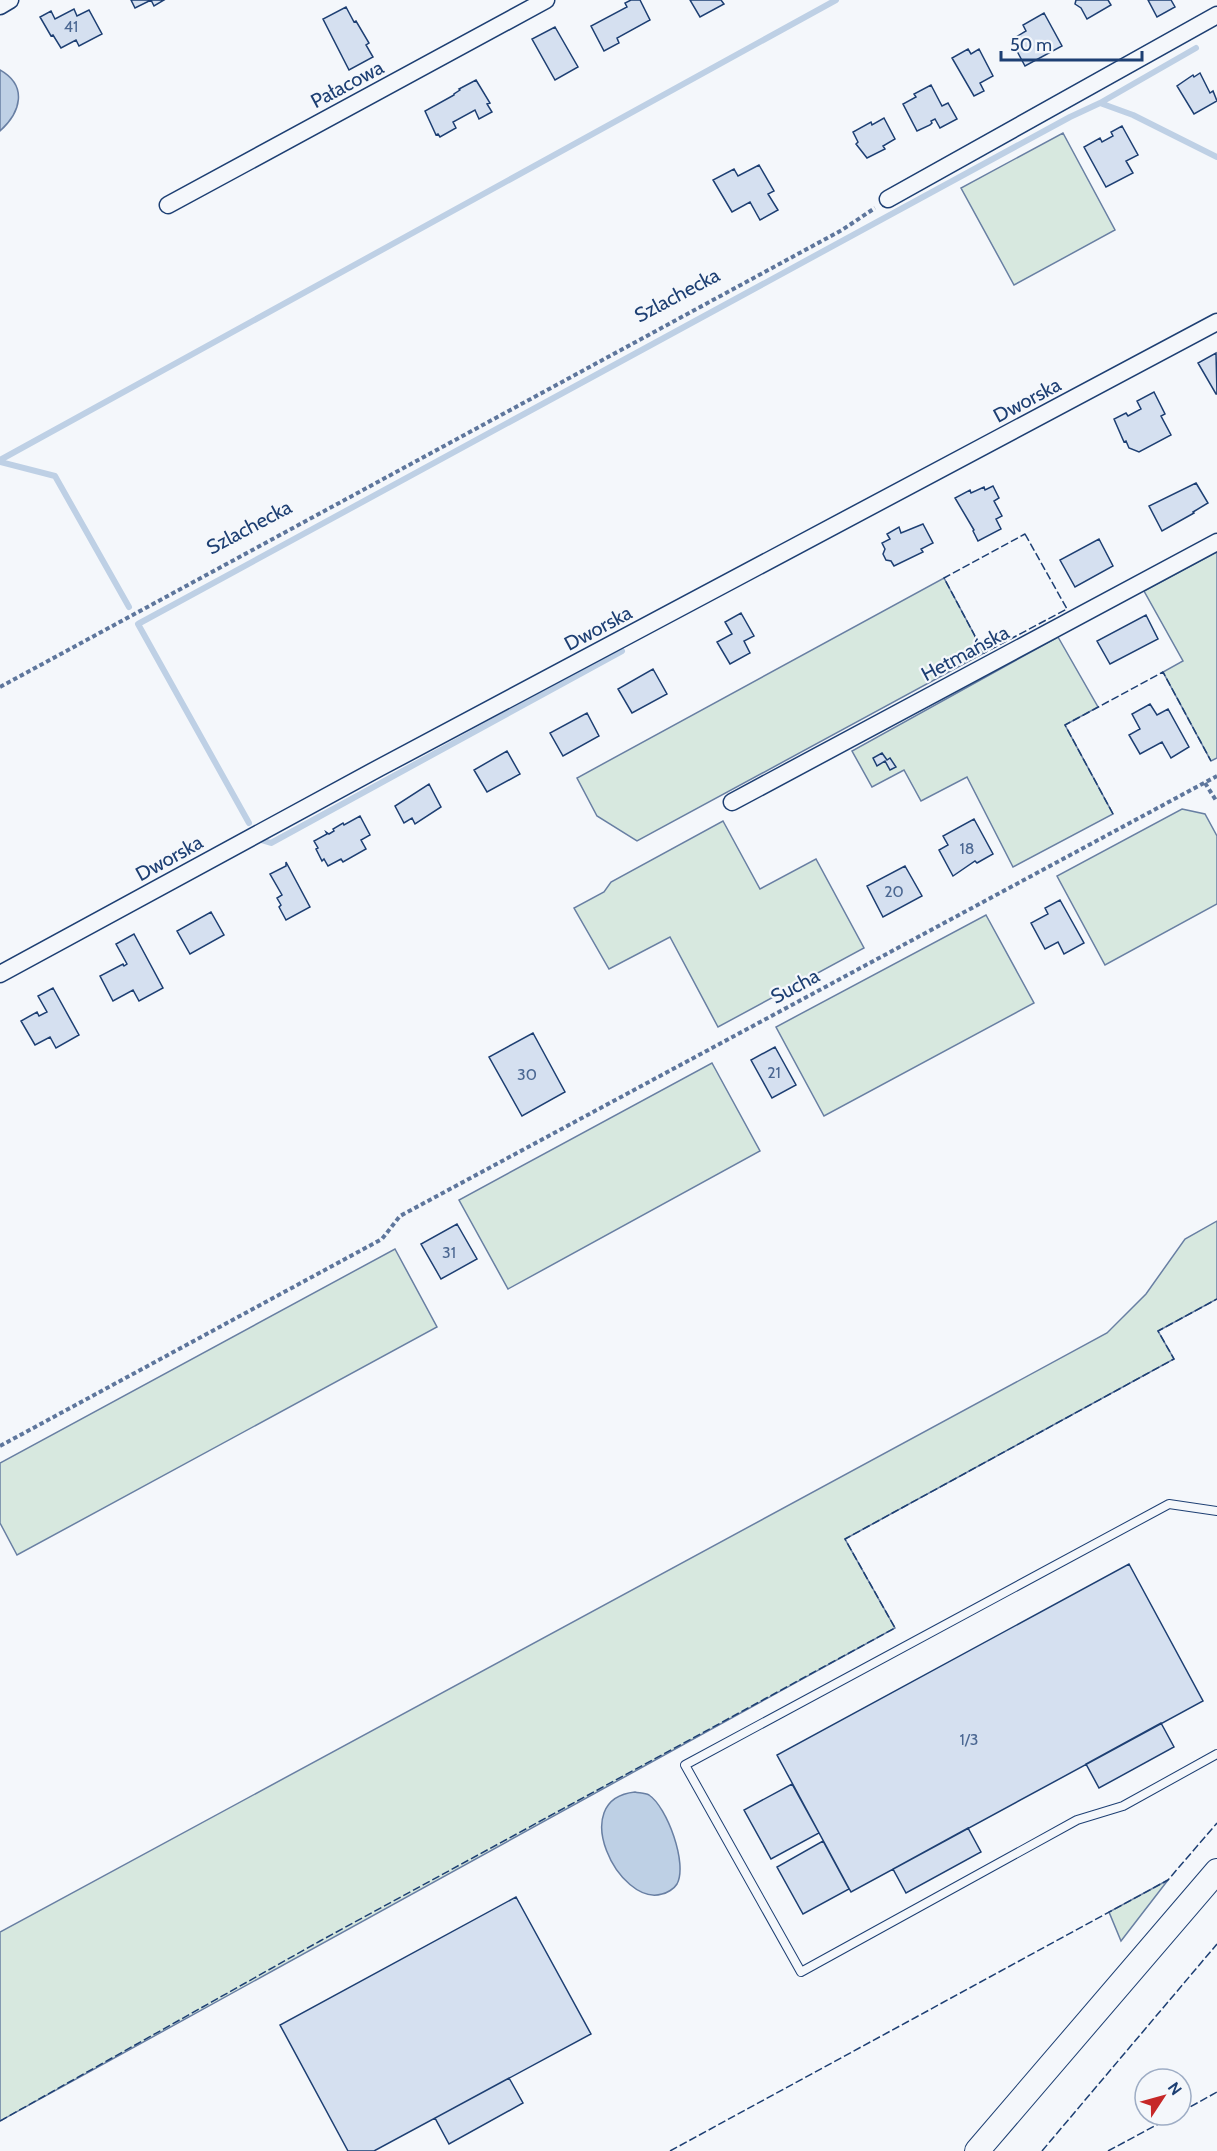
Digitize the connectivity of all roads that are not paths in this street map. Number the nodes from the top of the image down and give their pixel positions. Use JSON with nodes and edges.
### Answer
{"nodes":[{"id":1,"x":10,"y":0,"type":"edge"},
{"id":2,"x":546,"y":0,"type":"edge"},
{"id":3,"x":0,"y":6,"type":"edge"},
{"id":4,"x":1217,"y":15,"type":"edge"},
{"id":5,"x":888,"y":199,"type":"road end"},
{"id":6,"x":168,"y":205,"type":"dead end"},
{"id":7,"x":1217,"y":322,"type":"edge"},
{"id":8,"x":1217,"y":542,"type":"edge"},
{"id":9,"x":732,"y":802,"type":"dead end"},
{"id":10,"x":0,"y":974,"type":"edge"},
{"id":11,"x":1217,"y":1511,"type":"edge"},
{"id":12,"x":1217,"y":1754,"type":"edge"},
{"id":13,"x":1217,"y":1866,"type":"edge"},
{"id":14,"x":1217,"y":1871,"type":"edge"},
{"id":15,"x":1194,"y":1896,"type":"junction"},
{"id":16,"x":977,"y":2151,"type":"edge"}],
"edges":[{"from":1,"to":3,"type":"street"},
{"from":2,"to":6,"type":"street","name":"Pałacowa"},
{"from":4,"to":5,"type":"street"},
{"from":7,"to":10,"type":"street","name":"Dworska"},
{"from":8,"to":9,"type":"street","name":"Hetmańska"},
{"from":11,"to":12,"type":"lane"},
{"from":13,"to":15,"type":"main road"},
{"from":14,"to":15,"type":"main road"},
{"from":15,"to":16,"type":"main road"}]}
